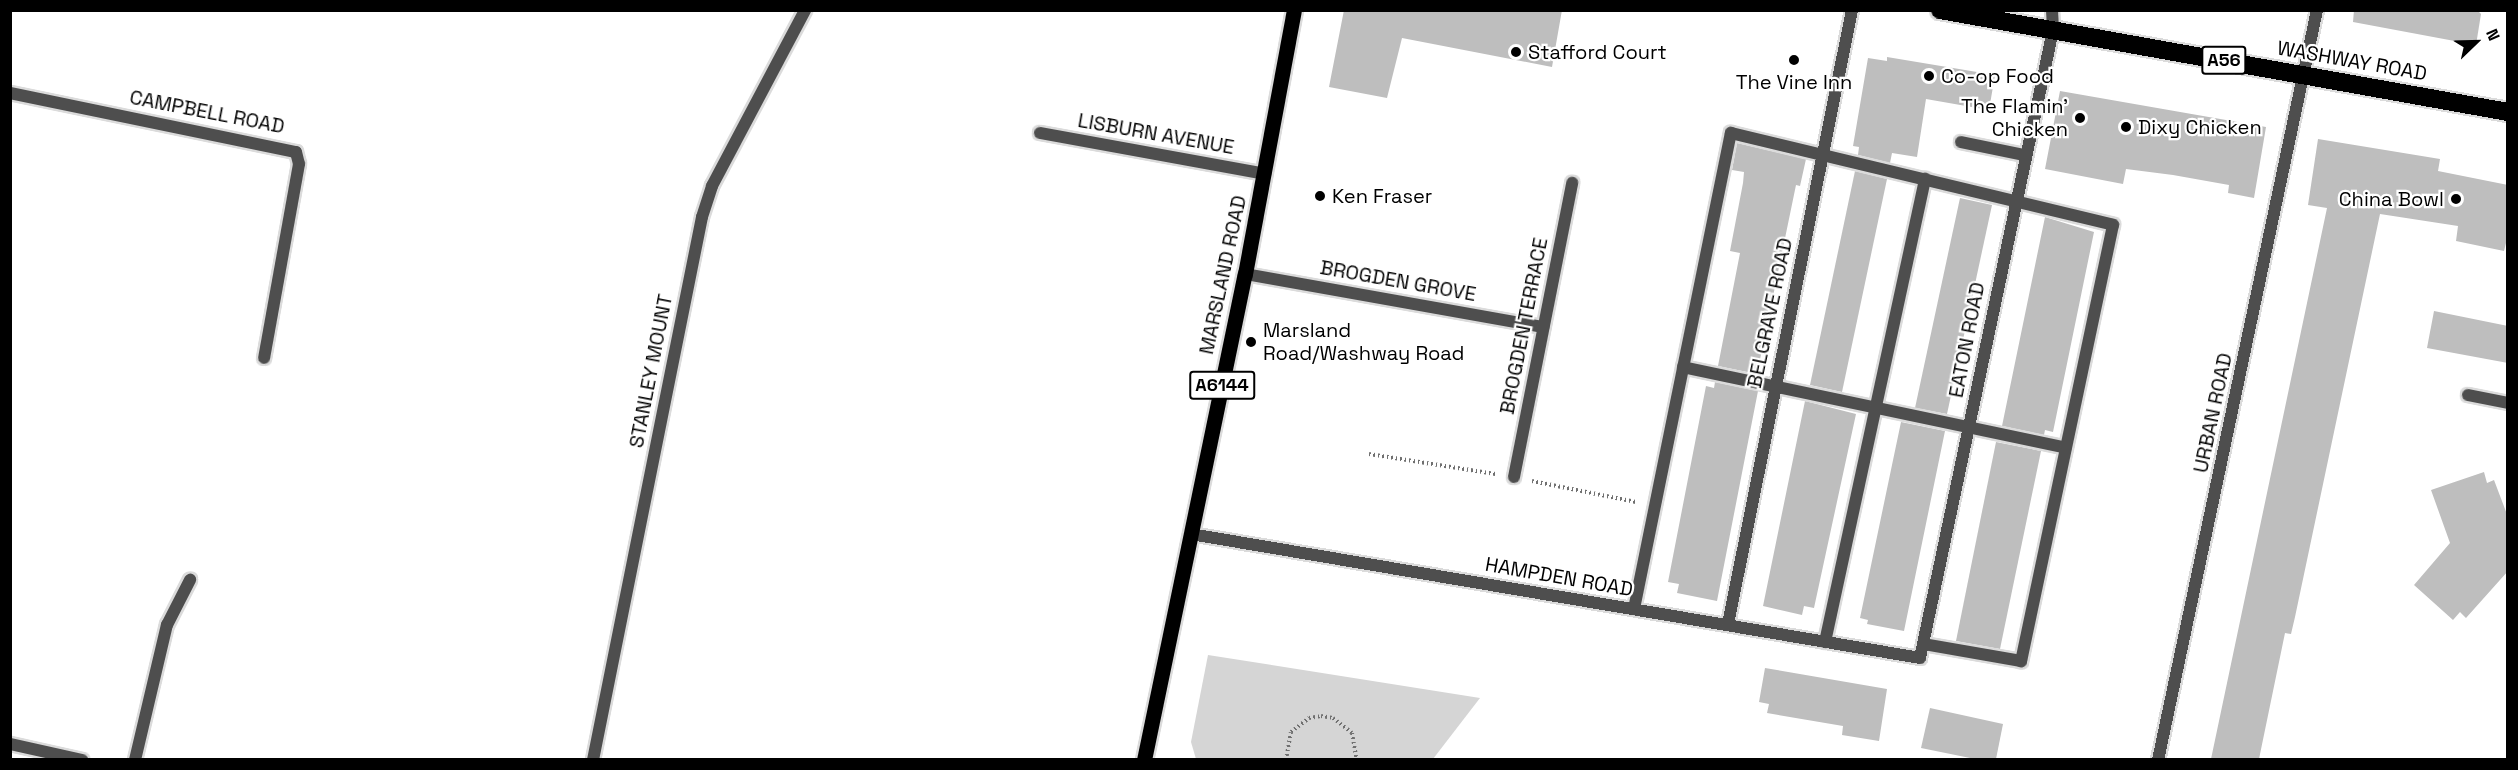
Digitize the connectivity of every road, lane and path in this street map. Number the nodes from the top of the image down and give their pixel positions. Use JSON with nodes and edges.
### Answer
{"nodes":[{"id":1,"x":805,"y":10,"type":"edge"},
{"id":2,"x":1294,"y":10,"type":"edge"},
{"id":3,"x":1851,"y":10,"type":"edge"},
{"id":4,"x":1940,"y":10,"type":"edge"},
{"id":5,"x":2052,"y":10,"type":"edge"},
{"id":6,"x":2317,"y":10,"type":"edge"},
{"id":7,"x":1964,"y":13,"type":"edge"},
{"id":8,"x":2053,"y":30,"type":"junction"},
{"id":9,"x":2306,"y":75,"type":"junction"},
{"id":10,"x":10,"y":93,"type":"edge"},
{"id":11,"x":2508,"y":112,"type":"edge"},
{"id":12,"x":1040,"y":133,"type":"dead end"},
{"id":13,"x":1961,"y":141,"type":"dead end"},
{"id":14,"x":1824,"y":152,"type":"junction"},
{"id":15,"x":2024,"y":155,"type":"junction"},
{"id":16,"x":1265,"y":174,"type":"junction"},
{"id":17,"x":1925,"y":179,"type":"junction"},
{"id":18,"x":1572,"y":183,"type":"dead end"},
{"id":19,"x":2014,"y":202,"type":"junction"},
{"id":20,"x":1245,"y":274,"type":"junction"},
{"id":21,"x":1543,"y":327,"type":"junction"},
{"id":22,"x":264,"y":358,"type":"dead end"},
{"id":23,"x":1683,"y":367,"type":"junction"},
{"id":24,"x":1775,"y":384,"type":"junction"},
{"id":25,"x":2468,"y":394,"type":"dead end"},
{"id":26,"x":2508,"y":403,"type":"edge"},
{"id":27,"x":1877,"y":408,"type":"junction"},
{"id":28,"x":1970,"y":427,"type":"junction"},
{"id":29,"x":2066,"y":448,"type":"junction"},
{"id":30,"x":1514,"y":477,"type":"dead end"},
{"id":31,"x":1191,"y":534,"type":"junction"},
{"id":32,"x":190,"y":580,"type":"dead end"},
{"id":33,"x":1634,"y":609,"type":"junction"},
{"id":34,"x":1728,"y":624,"type":"junction"},
{"id":35,"x":1826,"y":642,"type":"junction"},
{"id":36,"x":1924,"y":644,"type":"junction"},
{"id":37,"x":1920,"y":658,"type":"joint"},
{"id":38,"x":10,"y":744,"type":"edge"},
{"id":39,"x":82,"y":759,"type":"edge"},
{"id":40,"x":135,"y":759,"type":"edge"},
{"id":41,"x":593,"y":759,"type":"edge"},
{"id":42,"x":1144,"y":759,"type":"edge"},
{"id":43,"x":1286,"y":759,"type":"edge"},
{"id":44,"x":1357,"y":759,"type":"edge"},
{"id":45,"x":2158,"y":759,"type":"edge"}],
"edges":[{"from":1,"to":41,"type":"street","name":"STANLEY MOUNT"},
{"from":2,"to":16,"type":"main road","name":"MARSLAND ROAD","number":"A6144"},
{"from":3,"to":14,"type":"street","name":"BELGRAVE ROAD"},
{"from":4,"to":7,"type":"highway","name":"WASHWAY ROAD","number":"A56"},
{"from":5,"to":8,"type":"street","name":"EATON ROAD"},
{"from":6,"to":9,"type":"street","name":"URBAN ROAD"},
{"from":7,"to":8,"type":"highway","name":"WASHWAY ROAD","number":"A56"},
{"from":8,"to":9,"type":"highway","name":"WASHWAY ROAD","number":"A56"},
{"from":8,"to":15,"type":"street","name":"EATON ROAD"},
{"from":9,"to":11,"type":"highway","name":"WASHWAY ROAD","number":"A56"},
{"from":9,"to":45,"type":"street","name":"URBAN ROAD"},
{"from":10,"to":22,"type":"street","name":"CAMPBELL ROAD"},
{"from":12,"to":16,"type":"street","name":"LISBURN AVENUE"},
{"from":13,"to":15,"type":"street"},
{"from":14,"to":17,"type":"street"},
{"from":14,"to":23,"type":"street"},
{"from":14,"to":24,"type":"street","name":"BELGRAVE ROAD"},
{"from":15,"to":19,"type":"street","name":"EATON ROAD"},
{"from":16,"to":20,"type":"main road","name":"MARSLAND ROAD","number":"A6144"},
{"from":17,"to":19,"type":"street"},
{"from":17,"to":27,"type":"street"},
{"from":18,"to":21,"type":"street","name":"BROGDEN TERRACE"},
{"from":19,"to":28,"type":"street","name":"EATON ROAD"},
{"from":19,"to":29,"type":"street"},
{"from":20,"to":21,"type":"street","name":"BROGDEN GROVE"},
{"from":20,"to":31,"type":"main road","name":"MARSLAND ROAD","number":"A6144"},
{"from":21,"to":30,"type":"street","name":"BROGDEN TERRACE"},
{"from":23,"to":24,"type":"street"},
{"from":23,"to":33,"type":"street"},
{"from":24,"to":27,"type":"street"},
{"from":24,"to":34,"type":"street","name":"BELGRAVE ROAD"},
{"from":25,"to":26,"type":"street"},
{"from":27,"to":28,"type":"street"},
{"from":27,"to":35,"type":"street"},
{"from":28,"to":29,"type":"street"},
{"from":28,"to":36,"type":"street","name":"EATON ROAD"},
{"from":29,"to":36,"type":"street"},
{"from":31,"to":33,"type":"street","name":"HAMPDEN ROAD"},
{"from":31,"to":42,"type":"main road","name":"MARSLAND ROAD","number":"A6144"},
{"from":32,"to":40,"type":"street"},
{"from":33,"to":34,"type":"street","name":"HAMPDEN ROAD"},
{"from":34,"to":35,"type":"street","name":"HAMPDEN ROAD"},
{"from":35,"to":37,"type":"street","name":"HAMPDEN ROAD"},
{"from":36,"to":37,"type":"street","name":"EATON ROAD"},
{"from":38,"to":39,"type":"street"},
{"from":43,"to":44,"type":"path"}]}
